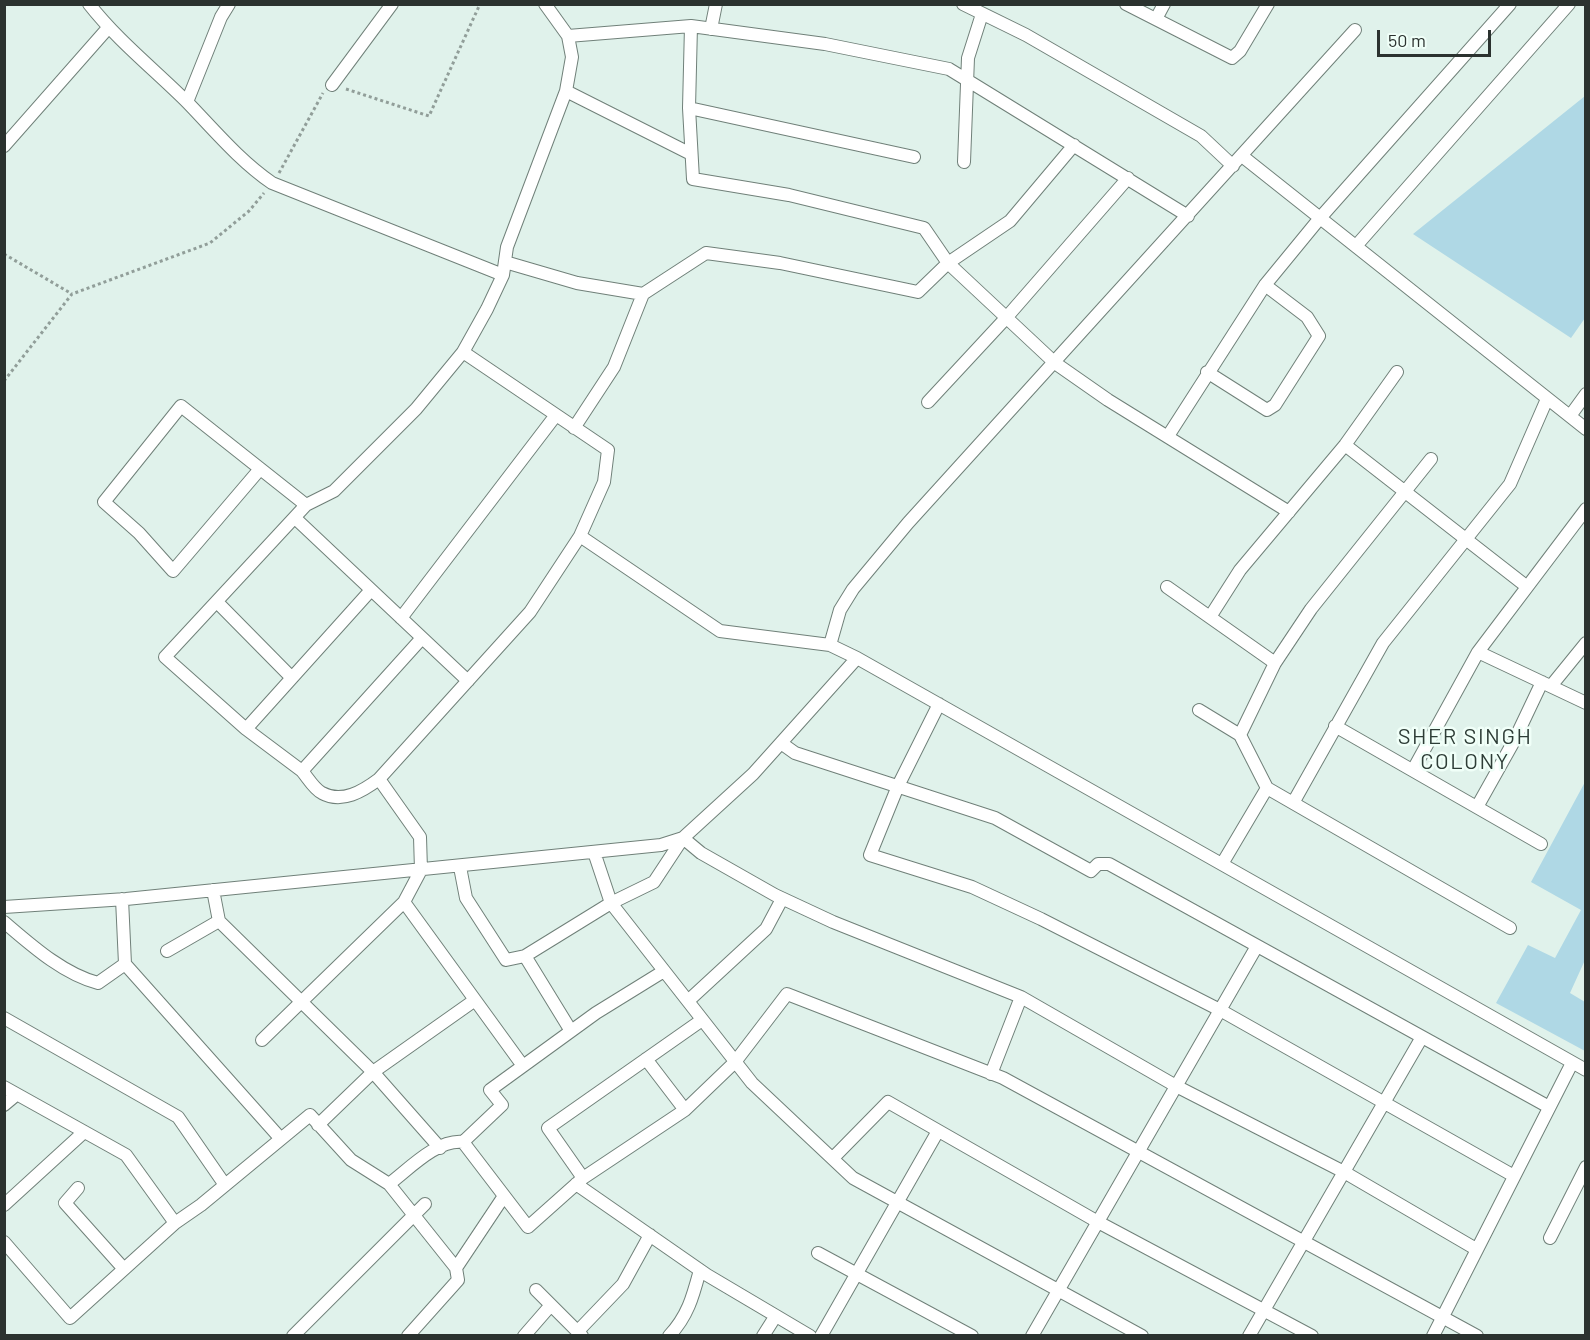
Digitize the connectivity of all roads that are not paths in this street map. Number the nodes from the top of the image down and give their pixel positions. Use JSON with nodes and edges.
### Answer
{"nodes":[{"id":1,"x":89,"y":4,"type":"edge"},
{"id":2,"x":229,"y":4,"type":"edge"},
{"id":3,"x":392,"y":4,"type":"edge"},
{"id":4,"x":545,"y":4,"type":"edge"},
{"id":5,"x":716,"y":4,"type":"edge"},
{"id":6,"x":963,"y":4,"type":"edge"},
{"id":7,"x":1126,"y":4,"type":"edge"},
{"id":8,"x":1164,"y":4,"type":"edge"},
{"id":9,"x":1268,"y":4,"type":"edge"},
{"id":10,"x":1510,"y":4,"type":"edge"},
{"id":11,"x":1569,"y":4,"type":"edge"},
{"id":12,"x":982,"y":14,"type":"junction"},
{"id":13,"x":1156,"y":19,"type":"junction"},
{"id":14,"x":691,"y":26,"type":"junction"},
{"id":15,"x":108,"y":28,"type":"junction"},
{"id":16,"x":711,"y":29,"type":"junction"},
{"id":17,"x":1355,"y":30,"type":"dead end"},
{"id":18,"x":568,"y":36,"type":"junction"},
{"id":19,"x":966,"y":80,"type":"junction"},
{"id":20,"x":332,"y":85,"type":"road end"},
{"id":21,"x":566,"y":91,"type":"junction"},
{"id":22,"x":187,"y":102,"type":"junction"},
{"id":23,"x":689,"y":108,"type":"junction"},
{"id":24,"x":1074,"y":145,"type":"junction"},
{"id":25,"x":4,"y":146,"type":"edge"},
{"id":26,"x":691,"y":154,"type":"junction"},
{"id":27,"x":1242,"y":156,"type":"junction"},
{"id":28,"x":914,"y":157,"type":"dead end"},
{"id":29,"x":964,"y":162,"type":"dead end"},
{"id":30,"x":1233,"y":166,"type":"junction"},
{"id":31,"x":1128,"y":178,"type":"junction"},
{"id":32,"x":1188,"y":216,"type":"junction"},
{"id":33,"x":1320,"y":218,"type":"junction"},
{"id":34,"x":1356,"y":246,"type":"junction"},
{"id":35,"x":505,"y":262,"type":"junction"},
{"id":36,"x":948,"y":263,"type":"junction"},
{"id":37,"x":503,"y":275,"type":"junction"},
{"id":38,"x":1265,"y":285,"type":"junction"},
{"id":39,"x":643,"y":294,"type":"junction"},
{"id":40,"x":1006,"y":318,"type":"junction"},
{"id":41,"x":463,"y":352,"type":"junction"},
{"id":42,"x":1055,"y":363,"type":"junction"},
{"id":43,"x":1207,"y":372,"type":"junction"},
{"id":44,"x":1397,"y":372,"type":"dead end"},
{"id":45,"x":1586,"y":394,"type":"edge"},
{"id":46,"x":1547,"y":399,"type":"junction"},
{"id":47,"x":928,"y":402,"type":"dead end"},
{"id":48,"x":556,"y":415,"type":"junction"},
{"id":49,"x":1570,"y":417,"type":"junction"},
{"id":50,"x":574,"y":428,"type":"junction"},
{"id":51,"x":1586,"y":429,"type":"edge"},
{"id":52,"x":1168,"y":436,"type":"junction"},
{"id":53,"x":1345,"y":445,"type":"junction"},
{"id":54,"x":1431,"y":459,"type":"dead end"},
{"id":55,"x":260,"y":469,"type":"junction"},
{"id":56,"x":1406,"y":493,"type":"junction"},
{"id":57,"x":306,"y":506,"type":"junction"},
{"id":58,"x":1586,"y":509,"type":"edge"},
{"id":59,"x":1289,"y":512,"type":"junction"},
{"id":60,"x":295,"y":518,"type":"junction"},
{"id":61,"x":580,"y":536,"type":"junction"},
{"id":62,"x":1466,"y":540,"type":"junction"},
{"id":63,"x":1526,"y":586,"type":"junction"},
{"id":64,"x":1167,"y":587,"type":"dead end"},
{"id":65,"x":371,"y":590,"type":"junction"},
{"id":66,"x":217,"y":602,"type":"junction"},
{"id":67,"x":1210,"y":617,"type":"junction"},
{"id":68,"x":401,"y":618,"type":"junction"},
{"id":69,"x":422,"y":638,"type":"junction"},
{"id":70,"x":1586,"y":643,"type":"edge"},
{"id":71,"x":830,"y":645,"type":"junction"},
{"id":72,"x":1478,"y":652,"type":"junction"},
{"id":73,"x":857,"y":658,"type":"junction"},
{"id":74,"x":1275,"y":663,"type":"junction"},
{"id":75,"x":292,"y":678,"type":"junction"},
{"id":76,"x":468,"y":681,"type":"junction"},
{"id":77,"x":1546,"y":684,"type":"junction"},
{"id":78,"x":1586,"y":703,"type":"edge"},
{"id":79,"x":939,"y":704,"type":"junction"},
{"id":80,"x":1199,"y":710,"type":"dead end"},
{"id":81,"x":1335,"y":726,"type":"junction"},
{"id":82,"x":246,"y":729,"type":"junction"},
{"id":83,"x":1240,"y":735,"type":"junction"},
{"id":84,"x":781,"y":742,"type":"junction"},
{"id":85,"x":1413,"y":770,"type":"junction"},
{"id":86,"x":302,"y":771,"type":"junction"},
{"id":87,"x":379,"y":779,"type":"junction"},
{"id":88,"x":898,"y":786,"type":"junction"},
{"id":89,"x":1267,"y":788,"type":"junction"},
{"id":90,"x":1293,"y":803,"type":"junction"},
{"id":91,"x":1477,"y":807,"type":"junction"},
{"id":92,"x":683,"y":838,"type":"junction"},
{"id":93,"x":1541,"y":844,"type":"dead end"},
{"id":94,"x":594,"y":852,"type":"junction"},
{"id":95,"x":1222,"y":864,"type":"junction"},
{"id":96,"x":460,"y":867,"type":"junction"},
{"id":97,"x":421,"y":870,"type":"junction"},
{"id":98,"x":213,"y":890,"type":"junction"},
{"id":99,"x":122,"y":899,"type":"junction"},
{"id":100,"x":782,"y":899,"type":"junction"},
{"id":101,"x":404,"y":902,"type":"junction"},
{"id":102,"x":611,"y":903,"type":"junction"},
{"id":103,"x":4,"y":907,"type":"edge"},
{"id":104,"x":219,"y":921,"type":"junction"},
{"id":105,"x":4,"y":922,"type":"edge"},
{"id":106,"x":1510,"y":928,"type":"dead end"},
{"id":107,"x":1257,"y":946,"type":"junction"},
{"id":108,"x":167,"y":951,"type":"dead end"},
{"id":109,"x":525,"y":956,"type":"junction"},
{"id":110,"x":124,"y":964,"type":"junction"},
{"id":111,"x":664,"y":971,"type":"junction"},
{"id":112,"x":1021,"y":997,"type":"junction"},
{"id":113,"x":301,"y":1000,"type":"junction"},
{"id":114,"x":475,"y":1000,"type":"junction"},
{"id":115,"x":688,"y":1001,"type":"junction"},
{"id":116,"x":1220,"y":1010,"type":"junction"},
{"id":117,"x":4,"y":1018,"type":"edge"},
{"id":118,"x":702,"y":1020,"type":"junction"},
{"id":119,"x":571,"y":1031,"type":"junction"},
{"id":120,"x":1422,"y":1037,"type":"junction"},
{"id":121,"x":262,"y":1040,"type":"dead end"},
{"id":122,"x":646,"y":1059,"type":"junction"},
{"id":123,"x":735,"y":1062,"type":"junction"},
{"id":124,"x":1572,"y":1063,"type":"junction"},
{"id":125,"x":523,"y":1066,"type":"junction"},
{"id":126,"x":1586,"y":1070,"type":"edge"},
{"id":127,"x":373,"y":1072,"type":"junction"},
{"id":128,"x":991,"y":1074,"type":"junction"},
{"id":129,"x":1176,"y":1086,"type":"junction"},
{"id":130,"x":4,"y":1088,"type":"edge"},
{"id":131,"x":16,"y":1095,"type":"junction"},
{"id":132,"x":1385,"y":1102,"type":"junction"},
{"id":133,"x":4,"y":1105,"type":"edge"},
{"id":134,"x":1549,"y":1107,"type":"junction"},
{"id":135,"x":685,"y":1110,"type":"junction"},
{"id":136,"x":318,"y":1125,"type":"junction"},
{"id":137,"x":938,"y":1131,"type":"junction"},
{"id":138,"x":84,"y":1132,"type":"junction"},
{"id":139,"x":281,"y":1139,"type":"junction"},
{"id":140,"x":463,"y":1142,"type":"junction"},
{"id":141,"x":440,"y":1148,"type":"junction"},
{"id":142,"x":1137,"y":1153,"type":"junction"},
{"id":143,"x":833,"y":1158,"type":"junction"},
{"id":144,"x":1586,"y":1167,"type":"edge"},
{"id":145,"x":1344,"y":1172,"type":"junction"},
{"id":146,"x":1514,"y":1176,"type":"junction"},
{"id":147,"x":580,"y":1181,"type":"junction"},
{"id":148,"x":225,"y":1185,"type":"junction"},
{"id":149,"x":389,"y":1185,"type":"junction"},
{"id":150,"x":78,"y":1188,"type":"dead end"},
{"id":151,"x":504,"y":1196,"type":"junction"},
{"id":152,"x":897,"y":1202,"type":"junction"},
{"id":153,"x":425,"y":1203,"type":"dead end"},
{"id":154,"x":4,"y":1205,"type":"edge"},
{"id":155,"x":413,"y":1215,"type":"junction"},
{"id":156,"x":1098,"y":1222,"type":"junction"},
{"id":157,"x":175,"y":1223,"type":"junction"},
{"id":158,"x":650,"y":1235,"type":"junction"},
{"id":159,"x":1550,"y":1238,"type":"dead end"},
{"id":160,"x":4,"y":1242,"type":"edge"},
{"id":161,"x":1303,"y":1242,"type":"junction"},
{"id":162,"x":1476,"y":1249,"type":"junction"},
{"id":163,"x":818,"y":1253,"type":"dead end"},
{"id":164,"x":456,"y":1268,"type":"junction"},
{"id":165,"x":124,"y":1269,"type":"junction"},
{"id":166,"x":700,"y":1270,"type":"junction"},
{"id":167,"x":856,"y":1274,"type":"junction"},
{"id":168,"x":536,"y":1290,"type":"dead end"},
{"id":169,"x":1058,"y":1290,"type":"junction"},
{"id":170,"x":551,"y":1305,"type":"junction"},
{"id":171,"x":1264,"y":1310,"type":"junction"},
{"id":172,"x":774,"y":1317,"type":"junction"},
{"id":173,"x":1442,"y":1317,"type":"junction"},
{"id":174,"x":580,"y":1333,"type":"edge"},
{"id":175,"x":292,"y":1335,"type":"edge"},
{"id":176,"x":408,"y":1335,"type":"edge"},
{"id":177,"x":524,"y":1335,"type":"edge"},
{"id":178,"x":669,"y":1335,"type":"edge"},
{"id":179,"x":764,"y":1335,"type":"edge"},
{"id":180,"x":810,"y":1335,"type":"edge"},
{"id":181,"x":821,"y":1335,"type":"edge"},
{"id":182,"x":972,"y":1335,"type":"edge"},
{"id":183,"x":1032,"y":1335,"type":"edge"},
{"id":184,"x":1142,"y":1335,"type":"edge"},
{"id":185,"x":1249,"y":1335,"type":"edge"},
{"id":186,"x":1312,"y":1335,"type":"edge"},
{"id":187,"x":1433,"y":1335,"type":"edge"},
{"id":188,"x":1477,"y":1335,"type":"edge"}],
"edges":[{"from":1,"to":15,"type":"street"},
{"from":2,"to":22,"type":"street"},
{"from":3,"to":20,"type":"street"},
{"from":4,"to":18,"type":"street"},
{"from":5,"to":16,"type":"street"},
{"from":6,"to":12,"type":"street"},
{"from":7,"to":13,"type":"street"},
{"from":8,"to":13,"type":"street"},
{"from":9,"to":13,"type":"street"},
{"from":10,"to":33,"type":"street"},
{"from":11,"to":34,"type":"street"},
{"from":12,"to":19,"type":"street"},
{"from":12,"to":30,"type":"street"},
{"from":14,"to":16,"type":"street"},
{"from":14,"to":18,"type":"street"},
{"from":14,"to":23,"type":"street"},
{"from":15,"to":22,"type":"street"},
{"from":15,"to":25,"type":"street"},
{"from":16,"to":19,"type":"street"},
{"from":17,"to":27,"type":"street"},
{"from":18,"to":21,"type":"street"},
{"from":19,"to":24,"type":"street"},
{"from":19,"to":29,"type":"street"},
{"from":21,"to":26,"type":"street"},
{"from":21,"to":35,"type":"street"},
{"from":22,"to":37,"type":"street"},
{"from":23,"to":26,"type":"street"},
{"from":23,"to":28,"type":"street"},
{"from":24,"to":31,"type":"street"},
{"from":24,"to":36,"type":"street"},
{"from":26,"to":36,"type":"street"},
{"from":27,"to":30,"type":"street"},
{"from":27,"to":33,"type":"street"},
{"from":30,"to":32,"type":"street"},
{"from":31,"to":32,"type":"street"},
{"from":31,"to":40,"type":"street"},
{"from":32,"to":42,"type":"street"},
{"from":33,"to":34,"type":"street"},
{"from":33,"to":38,"type":"street"},
{"from":34,"to":46,"type":"street"},
{"from":35,"to":37,"type":"street"},
{"from":35,"to":39,"type":"street"},
{"from":36,"to":39,"type":"street"},
{"from":36,"to":40,"type":"street"},
{"from":37,"to":41,"type":"street"},
{"from":38,"to":43,"type":"street"},
{"from":38,"to":43,"type":"street"},
{"from":39,"to":50,"type":"street"},
{"from":40,"to":42,"type":"street"},
{"from":40,"to":47,"type":"street"},
{"from":41,"to":48,"type":"street"},
{"from":41,"to":57,"type":"street"},
{"from":42,"to":52,"type":"street"},
{"from":42,"to":71,"type":"street"},
{"from":43,"to":52,"type":"street"},
{"from":44,"to":53,"type":"street"},
{"from":45,"to":49,"type":"street"},
{"from":46,"to":49,"type":"street"},
{"from":46,"to":62,"type":"street"},
{"from":48,"to":50,"type":"street"},
{"from":48,"to":68,"type":"street"},
{"from":49,"to":51,"type":"street"},
{"from":50,"to":61,"type":"street"},
{"from":52,"to":59,"type":"street"},
{"from":53,"to":56,"type":"street"},
{"from":53,"to":59,"type":"street"},
{"from":54,"to":56,"type":"street"},
{"from":55,"to":55,"type":"street"},
{"from":55,"to":57,"type":"street"},
{"from":56,"to":62,"type":"street"},
{"from":56,"to":74,"type":"street"},
{"from":57,"to":60,"type":"street"},
{"from":58,"to":63,"type":"street"},
{"from":59,"to":67,"type":"street"},
{"from":60,"to":65,"type":"street"},
{"from":60,"to":66,"type":"street"},
{"from":61,"to":71,"type":"street"},
{"from":61,"to":76,"type":"street"},
{"from":62,"to":63,"type":"street"},
{"from":62,"to":81,"type":"street"},
{"from":63,"to":72,"type":"street"},
{"from":64,"to":67,"type":"street"},
{"from":65,"to":68,"type":"street"},
{"from":65,"to":75,"type":"street"},
{"from":66,"to":75,"type":"street"},
{"from":66,"to":82,"type":"street"},
{"from":67,"to":74,"type":"street"},
{"from":68,"to":69,"type":"street"},
{"from":69,"to":76,"type":"street"},
{"from":69,"to":86,"type":"street"},
{"from":70,"to":77,"type":"street"},
{"from":71,"to":73,"type":"street"},
{"from":72,"to":77,"type":"street"},
{"from":72,"to":85,"type":"street"},
{"from":73,"to":79,"type":"street"},
{"from":73,"to":84,"type":"street"},
{"from":74,"to":83,"type":"street"},
{"from":75,"to":82,"type":"street"},
{"from":76,"to":87,"type":"street"},
{"from":77,"to":78,"type":"street"},
{"from":77,"to":91,"type":"street"},
{"from":79,"to":88,"type":"street"},
{"from":79,"to":95,"type":"street"},
{"from":80,"to":83,"type":"street"},
{"from":81,"to":85,"type":"street"},
{"from":81,"to":90,"type":"street"},
{"from":82,"to":86,"type":"street"},
{"from":83,"to":89,"type":"street"},
{"from":84,"to":88,"type":"street"},
{"from":84,"to":92,"type":"street"},
{"from":85,"to":91,"type":"street"},
{"from":86,"to":87,"type":"street"},
{"from":87,"to":97,"type":"street"},
{"from":88,"to":107,"type":"street"},
{"from":88,"to":116,"type":"street"},
{"from":89,"to":90,"type":"street"},
{"from":89,"to":95,"type":"street"},
{"from":90,"to":106,"type":"street"},
{"from":91,"to":93,"type":"street"},
{"from":92,"to":94,"type":"street"},
{"from":92,"to":100,"type":"street"},
{"from":92,"to":102,"type":"street"},
{"from":94,"to":96,"type":"street"},
{"from":94,"to":102,"type":"street"},
{"from":95,"to":124,"type":"street"},
{"from":96,"to":97,"type":"street"},
{"from":96,"to":109,"type":"street"},
{"from":97,"to":98,"type":"street"},
{"from":97,"to":101,"type":"street"},
{"from":98,"to":99,"type":"street"},
{"from":98,"to":104,"type":"street"},
{"from":99,"to":103,"type":"street"},
{"from":99,"to":110,"type":"street"},
{"from":100,"to":112,"type":"street"},
{"from":100,"to":115,"type":"street"},
{"from":101,"to":113,"type":"street"},
{"from":101,"to":114,"type":"street"},
{"from":102,"to":109,"type":"street"},
{"from":102,"to":111,"type":"street"},
{"from":104,"to":108,"type":"street"},
{"from":104,"to":113,"type":"street"},
{"from":105,"to":110,"type":"street"},
{"from":107,"to":116,"type":"street"},
{"from":107,"to":120,"type":"street"},
{"from":109,"to":119,"type":"street"},
{"from":110,"to":139,"type":"street"},
{"from":111,"to":115,"type":"street"},
{"from":111,"to":119,"type":"street"},
{"from":112,"to":128,"type":"street"},
{"from":112,"to":129,"type":"street"},
{"from":113,"to":121,"type":"street"},
{"from":113,"to":127,"type":"street"},
{"from":114,"to":125,"type":"street"},
{"from":114,"to":127,"type":"street"},
{"from":115,"to":118,"type":"street"},
{"from":116,"to":129,"type":"street"},
{"from":116,"to":132,"type":"street"},
{"from":117,"to":148,"type":"street"},
{"from":118,"to":122,"type":"street"},
{"from":118,"to":123,"type":"street"},
{"from":119,"to":125,"type":"street"},
{"from":120,"to":132,"type":"street"},
{"from":120,"to":134,"type":"street"},
{"from":122,"to":135,"type":"street"},
{"from":122,"to":147,"type":"street"},
{"from":123,"to":128,"type":"street"},
{"from":123,"to":135,"type":"street"},
{"from":123,"to":143,"type":"street"},
{"from":124,"to":126,"type":"street"},
{"from":124,"to":134,"type":"street"},
{"from":125,"to":140,"type":"street"},
{"from":127,"to":136,"type":"street"},
{"from":127,"to":141,"type":"street"},
{"from":128,"to":142,"type":"street"},
{"from":129,"to":142,"type":"street"},
{"from":129,"to":145,"type":"street"},
{"from":130,"to":131,"type":"street"},
{"from":131,"to":133,"type":"street"},
{"from":131,"to":138,"type":"street"},
{"from":132,"to":145,"type":"street"},
{"from":132,"to":146,"type":"street"},
{"from":134,"to":146,"type":"street"},
{"from":135,"to":147,"type":"street"},
{"from":136,"to":139,"type":"street"},
{"from":136,"to":149,"type":"street"},
{"from":137,"to":143,"type":"street"},
{"from":137,"to":152,"type":"street"},
{"from":137,"to":156,"type":"street"},
{"from":138,"to":154,"type":"street"},
{"from":138,"to":157,"type":"street"},
{"from":139,"to":148,"type":"street"},
{"from":140,"to":141,"type":"street"},
{"from":140,"to":151,"type":"street"},
{"from":141,"to":149,"type":"street"},
{"from":142,"to":156,"type":"street"},
{"from":142,"to":161,"type":"street"},
{"from":143,"to":152,"type":"street"},
{"from":144,"to":159,"type":"street"},
{"from":145,"to":161,"type":"street"},
{"from":145,"to":162,"type":"street"},
{"from":146,"to":162,"type":"street"},
{"from":147,"to":151,"type":"street"},
{"from":147,"to":158,"type":"street"},
{"from":148,"to":157,"type":"street"},
{"from":149,"to":155,"type":"street"},
{"from":150,"to":165,"type":"street"},
{"from":151,"to":164,"type":"street"},
{"from":152,"to":167,"type":"street"},
{"from":152,"to":169,"type":"street"},
{"from":153,"to":155,"type":"street"},
{"from":155,"to":164,"type":"street"},
{"from":155,"to":175,"type":"street"},
{"from":156,"to":169,"type":"street"},
{"from":156,"to":171,"type":"street"},
{"from":157,"to":165,"type":"street"},
{"from":158,"to":166,"type":"street"},
{"from":158,"to":174,"type":"street"},
{"from":160,"to":165,"type":"street"},
{"from":161,"to":171,"type":"street"},
{"from":161,"to":173,"type":"street"},
{"from":162,"to":173,"type":"street"},
{"from":163,"to":167,"type":"street"},
{"from":164,"to":176,"type":"street"},
{"from":166,"to":172,"type":"street"},
{"from":166,"to":178,"type":"street"},
{"from":167,"to":181,"type":"street"},
{"from":167,"to":182,"type":"street"},
{"from":168,"to":170,"type":"street"},
{"from":169,"to":183,"type":"street"},
{"from":169,"to":184,"type":"street"},
{"from":170,"to":174,"type":"street"},
{"from":170,"to":177,"type":"street"},
{"from":171,"to":185,"type":"street"},
{"from":171,"to":186,"type":"street"},
{"from":172,"to":179,"type":"street"},
{"from":172,"to":180,"type":"street"},
{"from":173,"to":187,"type":"street"},
{"from":173,"to":188,"type":"street"}]}
